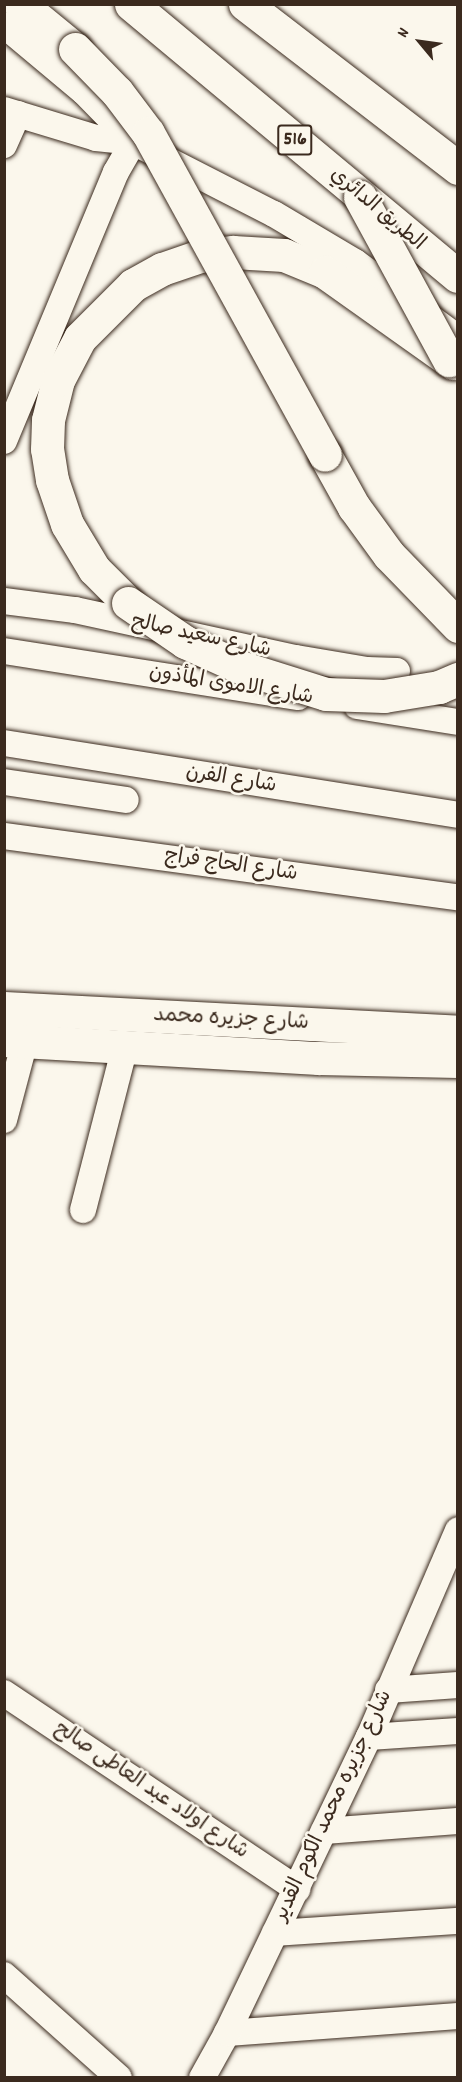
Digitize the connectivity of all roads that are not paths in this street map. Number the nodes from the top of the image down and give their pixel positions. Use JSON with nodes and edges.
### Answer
{"nodes":[{"id":1,"x":20,"y":4,"type":"edge"},
{"id":2,"x":131,"y":4,"type":"edge"},
{"id":3,"x":245,"y":4,"type":"edge"},
{"id":4,"x":4,"y":25,"type":"edge"},
{"id":5,"x":11,"y":112,"type":"edge"},
{"id":6,"x":133,"y":142,"type":"junction"},
{"id":7,"x":4,"y":145,"type":"edge"},
{"id":8,"x":458,"y":168,"type":"edge"},
{"id":9,"x":360,"y":196,"type":"junction"},
{"id":10,"x":458,"y":276,"type":"edge"},
{"id":11,"x":455,"y":355,"type":"edge"},
{"id":12,"x":4,"y":441,"type":"edge"},
{"id":13,"x":4,"y":601,"type":"edge"},
{"id":14,"x":458,"y":626,"type":"edge"},
{"id":15,"x":4,"y":651,"type":"edge"},
{"id":16,"x":397,"y":671,"type":"dead end"},
{"id":17,"x":458,"y":679,"type":"edge"},
{"id":18,"x":458,"y":722,"type":"edge"},
{"id":19,"x":4,"y":743,"type":"edge"},
{"id":20,"x":4,"y":782,"type":"edge"},
{"id":21,"x":126,"y":800,"type":"dead end"},
{"id":22,"x":458,"y":815,"type":"edge"},
{"id":23,"x":4,"y":836,"type":"edge"},
{"id":24,"x":458,"y":897,"type":"edge"},
{"id":25,"x":4,"y":1008,"type":"edge"},
{"id":26,"x":458,"y":1032,"type":"edge"},
{"id":27,"x":15,"y":1040,"type":"edge"},
{"id":28,"x":125,"y":1046,"type":"junction"},
{"id":29,"x":458,"y":1061,"type":"edge"},
{"id":30,"x":4,"y":1120,"type":"edge"},
{"id":31,"x":83,"y":1210,"type":"dead end"},
{"id":32,"x":458,"y":1530,"type":"edge"},
{"id":33,"x":447,"y":1573,"type":"edge"},
{"id":34,"x":458,"y":1685,"type":"edge"},
{"id":35,"x":388,"y":1690,"type":"junction"},
{"id":36,"x":4,"y":1693,"type":"edge"},
{"id":37,"x":458,"y":1731,"type":"edge"},
{"id":38,"x":369,"y":1737,"type":"junction"},
{"id":39,"x":458,"y":1821,"type":"edge"},
{"id":40,"x":324,"y":1831,"type":"junction"},
{"id":41,"x":297,"y":1889,"type":"junction"},
{"id":42,"x":458,"y":1921,"type":"edge"},
{"id":43,"x":275,"y":1933,"type":"junction"},
{"id":44,"x":4,"y":1975,"type":"edge"},
{"id":45,"x":458,"y":2016,"type":"edge"},
{"id":46,"x":227,"y":2033,"type":"junction"},
{"id":47,"x":118,"y":2078,"type":"edge"},
{"id":48,"x":202,"y":2078,"type":"edge"}],
"edges":[{"from":1,"to":14,"type":"main road","bridge":true},
{"from":2,"to":9,"type":"main road","name":"الطريق الدائري","number":"516"},
{"from":3,"to":8,"type":"main road"},
{"from":4,"to":6,"type":"street"},
{"from":5,"to":6,"type":"street"},
{"from":5,"to":7,"type":"street"},
{"from":6,"to":11,"type":"street"},
{"from":6,"to":12,"type":"street"},
{"from":9,"to":10,"type":"main road","name":"الطريق الدائري","number":"516"},
{"from":9,"to":11,"type":"main road","bridge":true},
{"from":11,"to":17,"type":"main road","bridge":true},
{"from":13,"to":16,"type":"street","name":"شارع سعيد صالح"},
{"from":15,"to":18,"type":"street","name":"شارع الاموى المأذون"},
{"from":19,"to":22,"type":"street","name":"شارع الفرن"},
{"from":20,"to":21,"type":"street"},
{"from":23,"to":24,"type":"street","name":"شارع الحاج فراج"},
{"from":25,"to":26,"type":"main road","name":"شارع جزيره محمد"},
{"from":27,"to":28,"type":"main road","name":"شارع جزيره محمد"},
{"from":27,"to":30,"type":"street"},
{"from":28,"to":29,"type":"main road","name":"شارع جزيره محمد"},
{"from":28,"to":31,"type":"street"},
{"from":32,"to":33,"type":"street","name":"شارع جزيره محمد الكوم القدير"},
{"from":33,"to":35,"type":"street","name":"شارع جزيره محمد الكوم القدير"},
{"from":34,"to":35,"type":"street"},
{"from":35,"to":38,"type":"street","name":"شارع جزيره محمد الكوم القدير"},
{"from":36,"to":41,"type":"street","name":"شارع اولاد عبد العاطى صالح"},
{"from":37,"to":38,"type":"street"},
{"from":38,"to":40,"type":"street","name":"شارع جزيره محمد الكوم القدير"},
{"from":39,"to":40,"type":"street"},
{"from":40,"to":41,"type":"street","name":"شارع جزيره محمد الكوم القدير"},
{"from":41,"to":43,"type":"street","name":"شارع جزيره محمد الكوم القدير"},
{"from":42,"to":43,"type":"street"},
{"from":43,"to":46,"type":"street","name":"شارع جزيره محمد الكوم القدير"},
{"from":44,"to":47,"type":"street"},
{"from":45,"to":46,"type":"street"},
{"from":46,"to":48,"type":"street","name":"شارع جزيره محمد الكوم القدير"}]}
